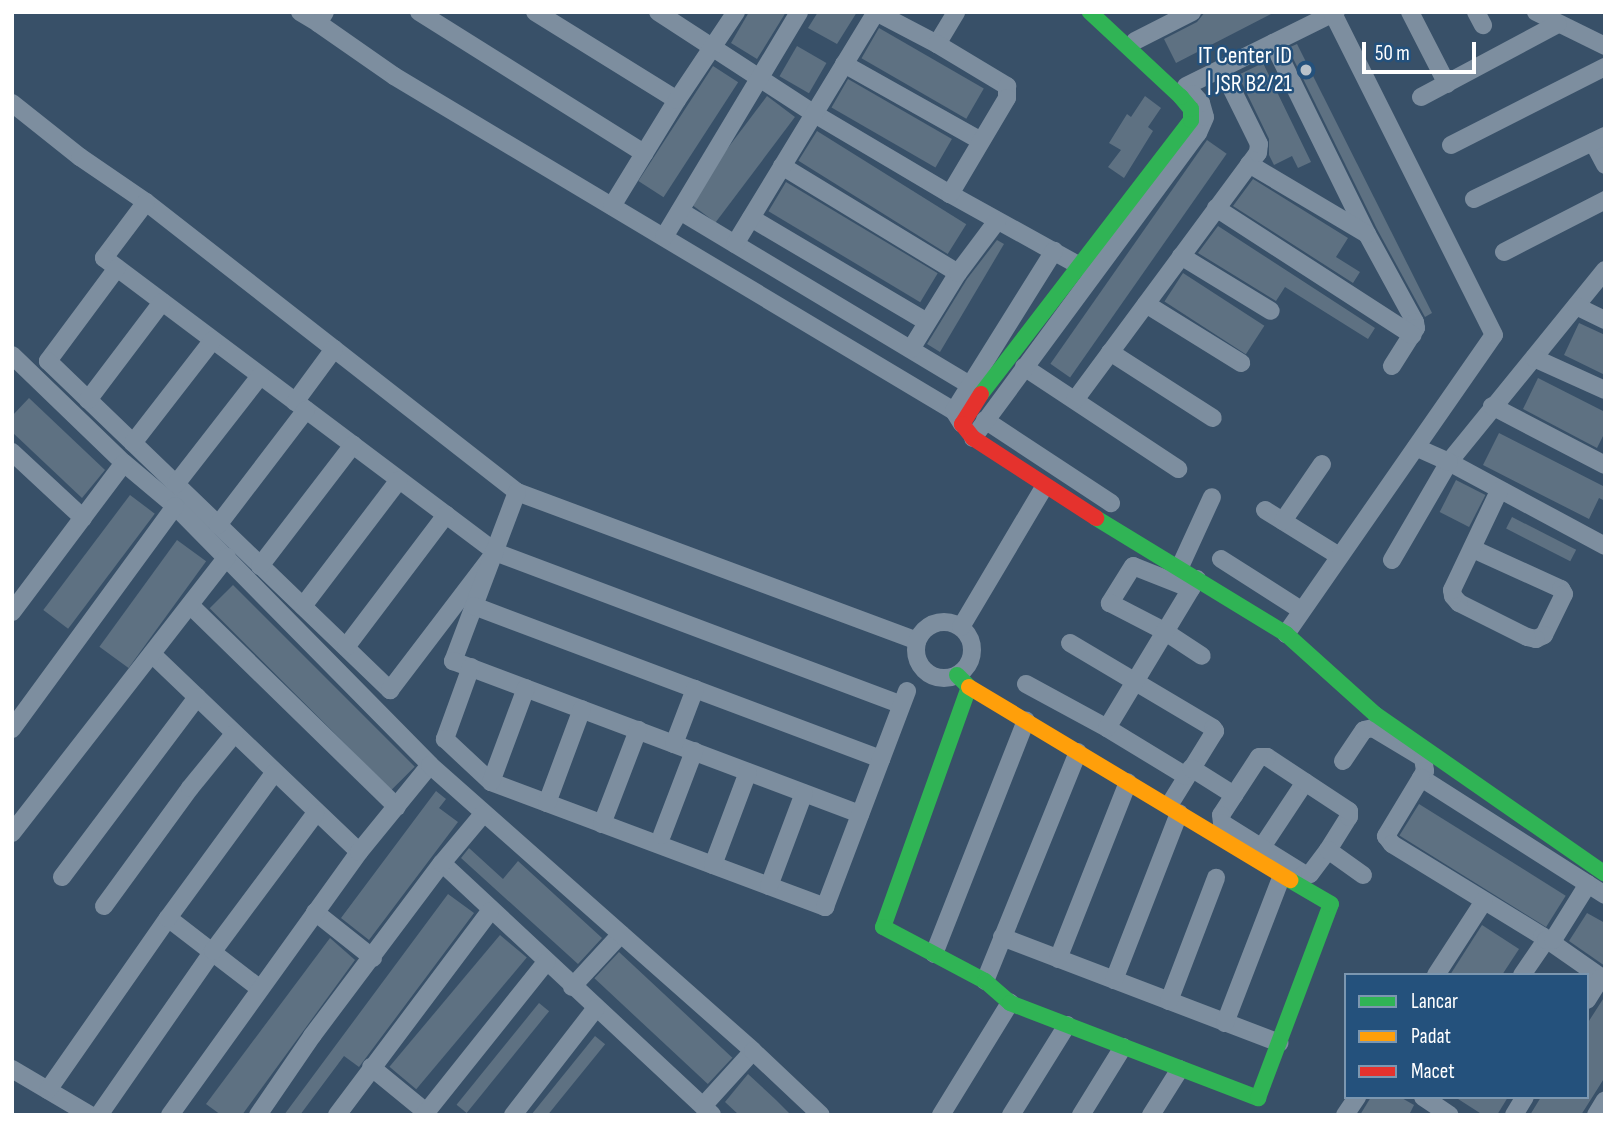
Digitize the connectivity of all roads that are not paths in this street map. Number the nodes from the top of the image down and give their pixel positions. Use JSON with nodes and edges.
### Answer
{"nodes":[{"id":1,"x":300,"y":12,"type":"edge"},
{"id":2,"x":419,"y":12,"type":"edge"},
{"id":3,"x":535,"y":12,"type":"edge"},
{"id":4,"x":736,"y":12,"type":"edge"},
{"id":5,"x":799,"y":12,"type":"edge"},
{"id":6,"x":876,"y":12,"type":"edge"},
{"id":7,"x":956,"y":12,"type":"edge"},
{"id":8,"x":1090,"y":12,"type":"edge"},
{"id":9,"x":1103,"y":12,"type":"edge"},
{"id":10,"x":1192,"y":12,"type":"edge"},
{"id":11,"x":1410,"y":12,"type":"edge"},
{"id":12,"x":1536,"y":12,"type":"edge"},
{"id":13,"x":1334,"y":13,"type":"edge"},
{"id":14,"x":663,"y":14,"type":"edge"},
{"id":15,"x":321,"y":18,"type":"edge"},
{"id":16,"x":1558,"y":24,"type":"junction"},
{"id":17,"x":1135,"y":41,"type":"junction"},
{"id":18,"x":1273,"y":43,"type":"junction"},
{"id":19,"x":937,"y":44,"type":"junction"},
{"id":20,"x":1605,"y":46,"type":"edge"},
{"id":21,"x":713,"y":48,"type":"junction"},
{"id":22,"x":845,"y":64,"type":"junction"},
{"id":23,"x":1605,"y":67,"type":"edge"},
{"id":24,"x":1222,"y":69,"type":"junction"},
{"id":25,"x":758,"y":80,"type":"junction"},
{"id":26,"x":1447,"y":84,"type":"junction"},
{"id":27,"x":1186,"y":86,"type":"junction"},
{"id":28,"x":1421,"y":97,"type":"dead end"},
{"id":29,"x":677,"y":100,"type":"junction"},
{"id":30,"x":12,"y":103,"type":"edge"},
{"id":31,"x":813,"y":113,"type":"junction"},
{"id":32,"x":1599,"y":139,"type":"edge"},
{"id":33,"x":981,"y":141,"type":"junction"},
{"id":34,"x":1451,"y":145,"type":"dead end"},
{"id":35,"x":644,"y":153,"type":"junction"},
{"id":36,"x":1249,"y":164,"type":"junction"},
{"id":37,"x":1605,"y":165,"type":"edge"},
{"id":38,"x":782,"y":166,"type":"junction"},
{"id":39,"x":950,"y":194,"type":"junction"},
{"id":40,"x":1474,"y":200,"type":"dead end"},
{"id":41,"x":1605,"y":200,"type":"edge"},
{"id":42,"x":146,"y":202,"type":"junction"},
{"id":43,"x":612,"y":206,"type":"junction"},
{"id":44,"x":1216,"y":208,"type":"junction"},
{"id":45,"x":680,"y":211,"type":"junction"},
{"id":46,"x":751,"y":218,"type":"junction"},
{"id":47,"x":997,"y":221,"type":"junction"},
{"id":48,"x":1367,"y":234,"type":"junction"},
{"id":49,"x":664,"y":237,"type":"junction"},
{"id":50,"x":735,"y":244,"type":"junction"},
{"id":51,"x":1054,"y":251,"type":"junction"},
{"id":52,"x":1504,"y":252,"type":"dead end"},
{"id":53,"x":1181,"y":256,"type":"junction"},
{"id":54,"x":1080,"y":266,"type":"junction"},
{"id":55,"x":117,"y":268,"type":"junction"},
{"id":56,"x":1605,"y":270,"type":"edge"},
{"id":57,"x":958,"y":273,"type":"junction"},
{"id":58,"x":162,"y":302,"type":"junction"},
{"id":59,"x":1146,"y":304,"type":"junction"},
{"id":60,"x":1576,"y":306,"type":"junction"},
{"id":61,"x":1271,"y":311,"type":"dead end"},
{"id":62,"x":1605,"y":320,"type":"edge"},
{"id":63,"x":927,"y":322,"type":"junction"},
{"id":64,"x":1412,"y":335,"type":"junction"},
{"id":65,"x":212,"y":340,"type":"junction"},
{"id":66,"x":334,"y":349,"type":"junction"},
{"id":67,"x":911,"y":349,"type":"junction"},
{"id":68,"x":1110,"y":352,"type":"junction"},
{"id":69,"x":12,"y":355,"type":"edge"},
{"id":70,"x":1534,"y":358,"type":"junction"},
{"id":71,"x":1241,"y":363,"type":"dead end"},
{"id":72,"x":1392,"y":366,"type":"dead end"},
{"id":73,"x":1024,"y":367,"type":"junction"},
{"id":74,"x":260,"y":376,"type":"junction"},
{"id":75,"x":970,"y":385,"type":"junction"},
{"id":76,"x":1605,"y":390,"type":"edge"},
{"id":77,"x":88,"y":400,"type":"junction"},
{"id":78,"x":1075,"y":400,"type":"junction"},
{"id":79,"x":301,"y":406,"type":"junction"},
{"id":80,"x":1492,"y":406,"type":"junction"},
{"id":81,"x":1213,"y":418,"type":"dead end"},
{"id":82,"x":985,"y":419,"type":"junction"},
{"id":83,"x":963,"y":424,"type":"junction"},
{"id":84,"x":133,"y":443,"type":"junction"},
{"id":85,"x":353,"y":445,"type":"junction"},
{"id":86,"x":1416,"y":447,"type":"junction"},
{"id":87,"x":12,"y":452,"type":"edge"},
{"id":88,"x":1449,"y":462,"type":"junction"},
{"id":89,"x":124,"y":463,"type":"junction"},
{"id":90,"x":1322,"y":464,"type":"dead end"},
{"id":91,"x":1605,"y":465,"type":"edge"},
{"id":92,"x":1178,"y":469,"type":"dead end"},
{"id":93,"x":399,"y":480,"type":"junction"},
{"id":94,"x":176,"y":484,"type":"junction"},
{"id":95,"x":1044,"y":487,"type":"junction"},
{"id":96,"x":1499,"y":491,"type":"junction"},
{"id":97,"x":517,"y":492,"type":"junction"},
{"id":98,"x":1212,"y":497,"type":"dead end"},
{"id":99,"x":1111,"y":503,"type":"dead end"},
{"id":100,"x":175,"y":506,"type":"junction"},
{"id":101,"x":1265,"y":510,"type":"dead end"},
{"id":102,"x":446,"y":515,"type":"junction"},
{"id":103,"x":82,"y":518,"type":"junction"},
{"id":104,"x":1283,"y":521,"type":"junction"},
{"id":105,"x":218,"y":525,"type":"junction"},
{"id":106,"x":1605,"y":546,"type":"edge"},
{"id":107,"x":1473,"y":549,"type":"junction"},
{"id":108,"x":495,"y":552,"type":"junction"},
{"id":109,"x":1339,"y":556,"type":"junction"},
{"id":110,"x":227,"y":557,"type":"junction"},
{"id":111,"x":1221,"y":559,"type":"dead end"},
{"id":112,"x":1392,"y":560,"type":"dead end"},
{"id":113,"x":261,"y":565,"type":"junction"},
{"id":114,"x":1179,"y":569,"type":"junction"},
{"id":115,"x":1194,"y":584,"type":"junction"},
{"id":116,"x":190,"y":604,"type":"junction"},
{"id":117,"x":303,"y":606,"type":"junction"},
{"id":118,"x":474,"y":606,"type":"junction"},
{"id":119,"x":1301,"y":610,"type":"junction"},
{"id":120,"x":12,"y":612,"type":"edge"},
{"id":121,"x":961,"y":627,"type":"junction"},
{"id":122,"x":1164,"y":631,"type":"junction"},
{"id":123,"x":1286,"y":634,"type":"junction"},
{"id":124,"x":917,"y":641,"type":"junction"},
{"id":125,"x":1070,"y":643,"type":"dead end"},
{"id":126,"x":346,"y":648,"type":"junction"},
{"id":127,"x":152,"y":654,"type":"junction"},
{"id":128,"x":1202,"y":656,"type":"dead end"},
{"id":129,"x":471,"y":667,"type":"junction"},
{"id":130,"x":963,"y":681,"type":"junction"},
{"id":131,"x":1135,"y":681,"type":"junction"},
{"id":132,"x":1026,"y":684,"type":"dead end"},
{"id":133,"x":526,"y":688,"type":"junction"},
{"id":134,"x":695,"y":689,"type":"junction"},
{"id":135,"x":197,"y":698,"type":"junction"},
{"id":136,"x":582,"y":709,"type":"junction"},
{"id":137,"x":1026,"y":721,"type":"junction"},
{"id":138,"x":1107,"y":728,"type":"junction"},
{"id":139,"x":12,"y":729,"type":"edge"},
{"id":140,"x":638,"y":730,"type":"junction"},
{"id":141,"x":234,"y":734,"type":"junction"},
{"id":142,"x":674,"y":744,"type":"junction"},
{"id":143,"x":694,"y":751,"type":"junction"},
{"id":144,"x":1078,"y":752,"type":"junction"},
{"id":145,"x":880,"y":759,"type":"junction"},
{"id":146,"x":1343,"y":761,"type":"dead end"},
{"id":147,"x":430,"y":765,"type":"junction"},
{"id":148,"x":748,"y":772,"type":"junction"},
{"id":149,"x":1188,"y":772,"type":"junction"},
{"id":150,"x":274,"y":773,"type":"junction"},
{"id":151,"x":1420,"y":778,"type":"junction"},
{"id":152,"x":491,"y":782,"type":"junction"},
{"id":153,"x":1128,"y":782,"type":"junction"},
{"id":154,"x":1305,"y":782,"type":"junction"},
{"id":155,"x":804,"y":793,"type":"junction"},
{"id":156,"x":1234,"y":795,"type":"junction"},
{"id":157,"x":547,"y":803,"type":"junction"},
{"id":158,"x":1176,"y":806,"type":"junction"},
{"id":159,"x":397,"y":807,"type":"junction"},
{"id":160,"x":316,"y":814,"type":"junction"},
{"id":161,"x":482,"y":814,"type":"junction"},
{"id":162,"x":860,"y":814,"type":"junction"},
{"id":163,"x":602,"y":824,"type":"junction"},
{"id":164,"x":12,"y":833,"type":"edge"},
{"id":165,"x":662,"y":835,"type":"dead end"},
{"id":166,"x":1262,"y":847,"type":"junction"},
{"id":167,"x":1328,"y":850,"type":"junction"},
{"id":168,"x":359,"y":852,"type":"junction"},
{"id":169,"x":442,"y":863,"type":"junction"},
{"id":170,"x":713,"y":865,"type":"junction"},
{"id":171,"x":1605,"y":874,"type":"edge"},
{"id":172,"x":1282,"y":875,"type":"junction"},
{"id":173,"x":1363,"y":875,"type":"dead end"},
{"id":174,"x":62,"y":877,"type":"dead end"},
{"id":175,"x":1216,"y":878,"type":"dead end"},
{"id":176,"x":1588,"y":884,"type":"junction"},
{"id":177,"x":769,"y":886,"type":"junction"},
{"id":178,"x":1605,"y":895,"type":"edge"},
{"id":179,"x":1484,"y":901,"type":"junction"},
{"id":180,"x":104,"y":906,"type":"dead end"},
{"id":181,"x":490,"y":911,"type":"junction"},
{"id":182,"x":315,"y":912,"type":"junction"},
{"id":183,"x":168,"y":918,"type":"junction"},
{"id":184,"x":621,"y":934,"type":"junction"},
{"id":185,"x":1002,"y":937,"type":"junction"},
{"id":186,"x":1546,"y":940,"type":"junction"},
{"id":187,"x":213,"y":951,"type":"junction"},
{"id":188,"x":934,"y":954,"type":"junction"},
{"id":189,"x":373,"y":958,"type":"junction"},
{"id":190,"x":1058,"y":959,"type":"junction"},
{"id":191,"x":546,"y":962,"type":"junction"},
{"id":192,"x":1437,"y":973,"type":"edge"},
{"id":193,"x":1523,"y":973,"type":"edge"},
{"id":194,"x":1603,"y":979,"type":"edge"},
{"id":195,"x":1114,"y":980,"type":"junction"},
{"id":196,"x":985,"y":981,"type":"junction"},
{"id":197,"x":572,"y":987,"type":"junction"},
{"id":198,"x":259,"y":988,"type":"junction"},
{"id":199,"x":1589,"y":997,"type":"edge"},
{"id":200,"x":1169,"y":1001,"type":"junction"},
{"id":201,"x":1010,"y":1003,"type":"junction"},
{"id":202,"x":596,"y":1008,"type":"junction"},
{"id":203,"x":1225,"y":1023,"type":"junction"},
{"id":204,"x":1067,"y":1025,"type":"junction"},
{"id":205,"x":1279,"y":1043,"type":"junction"},
{"id":206,"x":1123,"y":1047,"type":"junction"},
{"id":207,"x":753,"y":1051,"type":"junction"},
{"id":208,"x":371,"y":1067,"type":"junction"},
{"id":209,"x":12,"y":1069,"type":"edge"},
{"id":210,"x":1180,"y":1069,"type":"junction"},
{"id":211,"x":48,"y":1090,"type":"junction"},
{"id":212,"x":1355,"y":1099,"type":"edge"},
{"id":213,"x":1524,"y":1099,"type":"edge"},
{"id":214,"x":1605,"y":1100,"type":"edge"},
{"id":215,"x":708,"y":1110,"type":"edge"},
{"id":216,"x":425,"y":1113,"type":"edge"},
{"id":217,"x":90,"y":1115,"type":"edge"},
{"id":218,"x":99,"y":1115,"type":"edge"},
{"id":219,"x":170,"y":1115,"type":"edge"},
{"id":220,"x":258,"y":1115,"type":"edge"},
{"id":221,"x":337,"y":1115,"type":"edge"},
{"id":222,"x":513,"y":1115,"type":"edge"},
{"id":223,"x":821,"y":1115,"type":"edge"},
{"id":224,"x":941,"y":1115,"type":"edge"},
{"id":225,"x":1011,"y":1115,"type":"edge"},
{"id":226,"x":1081,"y":1115,"type":"edge"},
{"id":227,"x":1151,"y":1115,"type":"edge"},
{"id":228,"x":1345,"y":1115,"type":"edge"},
{"id":229,"x":1514,"y":1115,"type":"edge"},
{"id":230,"x":1596,"y":1115,"type":"edge"}],
"edges":[{"from":1,"to":15,"type":"street"},
{"from":2,"to":35,"type":"street"},
{"from":3,"to":29,"type":"street"},
{"from":4,"to":21,"type":"street"},
{"from":5,"to":25,"type":"street"},
{"from":6,"to":19,"type":"street"},
{"from":6,"to":22,"type":"street"},
{"from":7,"to":19,"type":"street"},
{"from":8,"to":54,"type":"street"},
{"from":9,"to":17,"type":"street"},
{"from":10,"to":17,"type":"street"},
{"from":11,"to":26,"type":"street"},
{"from":12,"to":16,"type":"street"},
{"from":13,"to":18,"type":"street"},
{"from":13,"to":86,"type":"street"},
{"from":14,"to":21,"type":"street"},
{"from":15,"to":43,"type":"street"},
{"from":16,"to":20,"type":"street"},
{"from":16,"to":26,"type":"street"},
{"from":17,"to":27,"type":"street"},
{"from":18,"to":24,"type":"street"},
{"from":18,"to":48,"type":"street"},
{"from":19,"to":33,"type":"street"},
{"from":21,"to":25,"type":"street"},
{"from":21,"to":29,"type":"street"},
{"from":22,"to":31,"type":"street"},
{"from":22,"to":33,"type":"street"},
{"from":23,"to":34,"type":"street"},
{"from":24,"to":27,"type":"street"},
{"from":24,"to":36,"type":"street"},
{"from":25,"to":31,"type":"street"},
{"from":25,"to":45,"type":"street"},
{"from":26,"to":28,"type":"street"},
{"from":27,"to":73,"type":"street"},
{"from":29,"to":35,"type":"street"},
{"from":30,"to":42,"type":"street"},
{"from":31,"to":38,"type":"street"},
{"from":31,"to":39,"type":"street"},
{"from":32,"to":37,"type":"street"},
{"from":32,"to":40,"type":"street"},
{"from":33,"to":39,"type":"street"},
{"from":35,"to":43,"type":"street"},
{"from":36,"to":44,"type":"street"},
{"from":36,"to":48,"type":"street"},
{"from":38,"to":46,"type":"street"},
{"from":38,"to":57,"type":"street"},
{"from":39,"to":47,"type":"street"},
{"from":41,"to":52,"type":"street"},
{"from":42,"to":55,"type":"street"},
{"from":42,"to":66,"type":"street"},
{"from":43,"to":49,"type":"street"},
{"from":44,"to":53,"type":"street"},
{"from":44,"to":64,"type":"street"},
{"from":45,"to":49,"type":"street"},
{"from":45,"to":50,"type":"street"},
{"from":46,"to":50,"type":"street"},
{"from":46,"to":63,"type":"street"},
{"from":47,"to":51,"type":"street"},
{"from":47,"to":57,"type":"street"},
{"from":48,"to":64,"type":"street"},
{"from":49,"to":83,"type":"street"},
{"from":50,"to":67,"type":"street"},
{"from":51,"to":54,"type":"street"},
{"from":51,"to":75,"type":"street"},
{"from":53,"to":59,"type":"street"},
{"from":53,"to":61,"type":"street"},
{"from":54,"to":83,"type":"street"},
{"from":55,"to":58,"type":"street"},
{"from":55,"to":77,"type":"street"},
{"from":56,"to":60,"type":"street"},
{"from":57,"to":63,"type":"street"},
{"from":58,"to":65,"type":"street"},
{"from":58,"to":77,"type":"street"},
{"from":59,"to":68,"type":"street"},
{"from":59,"to":71,"type":"street"},
{"from":60,"to":62,"type":"street"},
{"from":60,"to":70,"type":"street"},
{"from":63,"to":67,"type":"street"},
{"from":64,"to":72,"type":"street"},
{"from":65,"to":74,"type":"street"},
{"from":65,"to":84,"type":"street"},
{"from":66,"to":79,"type":"street"},
{"from":66,"to":97,"type":"street"},
{"from":67,"to":75,"type":"street"},
{"from":68,"to":78,"type":"street"},
{"from":68,"to":81,"type":"street"},
{"from":69,"to":89,"type":"street"},
{"from":70,"to":76,"type":"street"},
{"from":70,"to":80,"type":"street"},
{"from":73,"to":78,"type":"street"},
{"from":73,"to":82,"type":"street"},
{"from":74,"to":79,"type":"street"},
{"from":74,"to":94,"type":"street"},
{"from":75,"to":83,"type":"street"},
{"from":77,"to":84,"type":"street"},
{"from":78,"to":92,"type":"street"},
{"from":79,"to":85,"type":"street"},
{"from":79,"to":105,"type":"street"},
{"from":80,"to":88,"type":"street"},
{"from":80,"to":91,"type":"street"},
{"from":82,"to":83,"type":"street"},
{"from":82,"to":99,"type":"street"},
{"from":83,"to":95,"type":"street"},
{"from":84,"to":94,"type":"street"},
{"from":85,"to":93,"type":"street"},
{"from":85,"to":113,"type":"street"},
{"from":86,"to":88,"type":"street"},
{"from":86,"to":109,"type":"street"},
{"from":87,"to":103,"type":"street"},
{"from":88,"to":96,"type":"street"},
{"from":88,"to":112,"type":"street"},
{"from":89,"to":100,"type":"street"},
{"from":89,"to":103,"type":"street"},
{"from":90,"to":104,"type":"street"},
{"from":93,"to":102,"type":"street"},
{"from":93,"to":117,"type":"street"},
{"from":94,"to":105,"type":"street"},
{"from":95,"to":114,"type":"street"},
{"from":95,"to":121,"type":"street"},
{"from":96,"to":106,"type":"street"},
{"from":96,"to":107,"type":"street"},
{"from":97,"to":108,"type":"street"},
{"from":97,"to":124,"type":"street"},
{"from":98,"to":114,"type":"street"},
{"from":100,"to":110,"type":"street"},
{"from":100,"to":139,"type":"street"},
{"from":101,"to":104,"type":"street"},
{"from":102,"to":108,"type":"street"},
{"from":102,"to":126,"type":"street"},
{"from":103,"to":120,"type":"street"},
{"from":104,"to":109,"type":"street"},
{"from":105,"to":113,"type":"street"},
{"from":107,"to":107,"type":"street"},
{"from":108,"to":118,"type":"street"},
{"from":108,"to":126,"type":"street"},
{"from":108,"to":145,"type":"street"},
{"from":109,"to":119,"type":"street"},
{"from":110,"to":116,"type":"street"},
{"from":110,"to":147,"type":"street"},
{"from":111,"to":119,"type":"street"},
{"from":113,"to":117,"type":"street"},
{"from":114,"to":115,"type":"street"},
{"from":115,"to":122,"type":"street"},
{"from":115,"to":122,"type":"street"},
{"from":115,"to":123,"type":"street"},
{"from":116,"to":127,"type":"street"},
{"from":116,"to":159,"type":"street"},
{"from":117,"to":126,"type":"street"},
{"from":118,"to":129,"type":"street"},
{"from":118,"to":134,"type":"street"},
{"from":119,"to":123,"type":"street"},
{"from":121,"to":124,"type":"street"},
{"from":121,"to":130,"type":"street"},
{"from":122,"to":128,"type":"street"},
{"from":122,"to":131,"type":"street"},
{"from":123,"to":171,"type":"street"},
{"from":124,"to":130,"type":"street"},
{"from":125,"to":131,"type":"street"},
{"from":127,"to":135,"type":"street"},
{"from":127,"to":164,"type":"street"},
{"from":129,"to":133,"type":"street"},
{"from":129,"to":152,"type":"street"},
{"from":130,"to":137,"type":"street"},
{"from":130,"to":188,"type":"street"},
{"from":131,"to":138,"type":"street"},
{"from":131,"to":149,"type":"street"},
{"from":132,"to":138,"type":"street"},
{"from":133,"to":136,"type":"street"},
{"from":133,"to":152,"type":"street"},
{"from":134,"to":142,"type":"street"},
{"from":134,"to":145,"type":"street"},
{"from":135,"to":141,"type":"street"},
{"from":135,"to":174,"type":"street"},
{"from":136,"to":140,"type":"street"},
{"from":136,"to":157,"type":"street"},
{"from":137,"to":144,"type":"street"},
{"from":137,"to":188,"type":"street"},
{"from":138,"to":149,"type":"street"},
{"from":140,"to":142,"type":"street"},
{"from":140,"to":163,"type":"street"},
{"from":141,"to":150,"type":"street"},
{"from":141,"to":180,"type":"street"},
{"from":142,"to":143,"type":"street"},
{"from":143,"to":148,"type":"street"},
{"from":143,"to":165,"type":"street"},
{"from":144,"to":153,"type":"street"},
{"from":144,"to":185,"type":"street"},
{"from":145,"to":162,"type":"street"},
{"from":146,"to":151,"type":"street"},
{"from":147,"to":159,"type":"street"},
{"from":147,"to":161,"type":"street"},
{"from":148,"to":155,"type":"street"},
{"from":148,"to":170,"type":"street"},
{"from":149,"to":156,"type":"street"},
{"from":149,"to":158,"type":"street"},
{"from":150,"to":160,"type":"street"},
{"from":150,"to":183,"type":"street"},
{"from":151,"to":176,"type":"street"},
{"from":151,"to":179,"type":"street"},
{"from":152,"to":157,"type":"street"},
{"from":153,"to":158,"type":"street"},
{"from":153,"to":190,"type":"street"},
{"from":154,"to":156,"type":"street"},
{"from":154,"to":166,"type":"street"},
{"from":154,"to":167,"type":"street"},
{"from":155,"to":162,"type":"street"},
{"from":155,"to":177,"type":"street"},
{"from":156,"to":166,"type":"street"},
{"from":157,"to":163,"type":"street"},
{"from":158,"to":172,"type":"street"},
{"from":158,"to":195,"type":"street"},
{"from":159,"to":168,"type":"street"},
{"from":160,"to":168,"type":"street"},
{"from":160,"to":187,"type":"street"},
{"from":161,"to":169,"type":"street"},
{"from":161,"to":184,"type":"street"},
{"from":162,"to":177,"type":"street"},
{"from":163,"to":170,"type":"street"},
{"from":166,"to":167,"type":"street"},
{"from":167,"to":173,"type":"street"},
{"from":168,"to":182,"type":"street"},
{"from":169,"to":181,"type":"street"},
{"from":169,"to":189,"type":"street"},
{"from":170,"to":177,"type":"street"},
{"from":172,"to":203,"type":"street"},
{"from":172,"to":205,"type":"street"},
{"from":175,"to":200,"type":"street"},
{"from":176,"to":178,"type":"street"},
{"from":176,"to":186,"type":"street"},
{"from":179,"to":186,"type":"street"},
{"from":179,"to":192,"type":"street"},
{"from":181,"to":191,"type":"street"},
{"from":181,"to":208,"type":"street"},
{"from":182,"to":189,"type":"street"},
{"from":182,"to":198,"type":"street"},
{"from":183,"to":187,"type":"street"},
{"from":183,"to":211,"type":"street"},
{"from":184,"to":197,"type":"street"},
{"from":184,"to":207,"type":"street"},
{"from":185,"to":190,"type":"street"},
{"from":185,"to":196,"type":"street"},
{"from":186,"to":193,"type":"street"},
{"from":186,"to":194,"type":"street"},
{"from":187,"to":198,"type":"street"},
{"from":187,"to":218,"type":"street"},
{"from":188,"to":196,"type":"street"},
{"from":189,"to":220,"type":"street"},
{"from":190,"to":195,"type":"street"},
{"from":191,"to":197,"type":"street"},
{"from":191,"to":216,"type":"street"},
{"from":194,"to":199,"type":"street"},
{"from":195,"to":200,"type":"street"},
{"from":196,"to":201,"type":"street"},
{"from":197,"to":202,"type":"street"},
{"from":198,"to":219,"type":"street"},
{"from":200,"to":203,"type":"street"},
{"from":201,"to":204,"type":"street"},
{"from":201,"to":224,"type":"street"},
{"from":202,"to":215,"type":"street"},
{"from":202,"to":222,"type":"street"},
{"from":203,"to":205,"type":"street"},
{"from":204,"to":206,"type":"street"},
{"from":204,"to":225,"type":"street"},
{"from":205,"to":210,"type":"street"},
{"from":206,"to":210,"type":"street"},
{"from":206,"to":226,"type":"street"},
{"from":207,"to":215,"type":"street"},
{"from":207,"to":223,"type":"street"},
{"from":208,"to":216,"type":"street"},
{"from":208,"to":221,"type":"street"},
{"from":209,"to":211,"type":"street"},
{"from":210,"to":227,"type":"street"},
{"from":211,"to":217,"type":"street"},
{"from":212,"to":228,"type":"street"},
{"from":213,"to":229,"type":"street"},
{"from":214,"to":230,"type":"street"}]}
